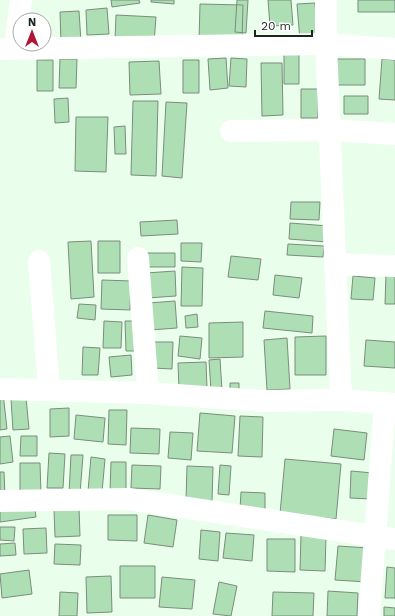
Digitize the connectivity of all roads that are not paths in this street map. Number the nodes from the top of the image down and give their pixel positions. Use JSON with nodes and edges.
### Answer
{"nodes":[{"id":1,"x":21,"y":0,"type":"edge"},
{"id":2,"x":326,"y":0,"type":"edge"},
{"id":3,"x":326,"y":44,"type":"junction"},
{"id":4,"x":8,"y":48,"type":"edge"},
{"id":5,"x":395,"y":49,"type":"edge"},
{"id":6,"x":231,"y":131,"type":"dead end"},
{"id":7,"x":395,"y":134,"type":"edge"},
{"id":8,"x":330,"y":135,"type":"junction"},
{"id":9,"x":138,"y":258,"type":"dead end"},
{"id":10,"x":39,"y":261,"type":"dead end"},
{"id":11,"x":335,"y":261,"type":"junction"},
{"id":12,"x":395,"y":266,"type":"edge"},
{"id":13,"x":0,"y":389,"type":"edge"},
{"id":14,"x":49,"y":390,"type":"junction"},
{"id":15,"x":148,"y":393,"type":"junction"},
{"id":16,"x":341,"y":400,"type":"junction"},
{"id":17,"x":390,"y":404,"type":"edge"},
{"id":18,"x":0,"y":500,"type":"edge"},
{"id":19,"x":386,"y":537,"type":"edge"},
{"id":20,"x":369,"y":616,"type":"edge"}],
"edges":[{"from":1,"to":4,"type":"street"},
{"from":2,"to":3,"type":"street"},
{"from":3,"to":4,"type":"street"},
{"from":3,"to":5,"type":"street"},
{"from":3,"to":8,"type":"street"},
{"from":6,"to":8,"type":"street"},
{"from":7,"to":8,"type":"street"},
{"from":8,"to":11,"type":"street"},
{"from":9,"to":15,"type":"street"},
{"from":10,"to":14,"type":"street"},
{"from":11,"to":12,"type":"street"},
{"from":11,"to":16,"type":"street"},
{"from":13,"to":14,"type":"street"},
{"from":14,"to":15,"type":"street"},
{"from":15,"to":16,"type":"street"},
{"from":16,"to":17,"type":"street"},
{"from":17,"to":19,"type":"street"},
{"from":18,"to":19,"type":"street"},
{"from":19,"to":20,"type":"street"}]}
